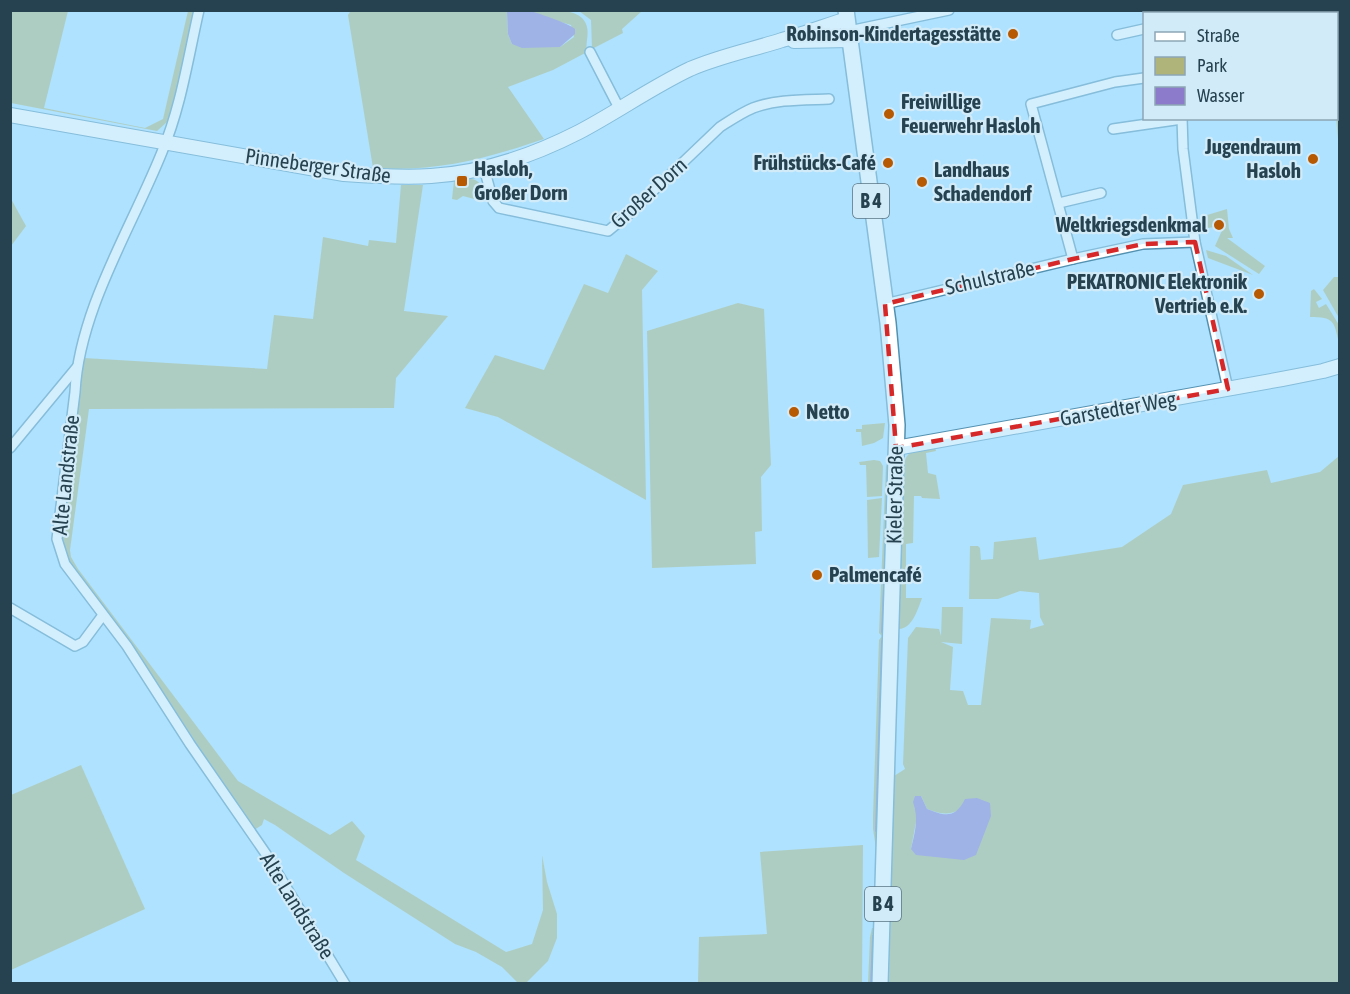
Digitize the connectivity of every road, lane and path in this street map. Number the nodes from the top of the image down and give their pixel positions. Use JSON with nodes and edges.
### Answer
{"nodes":[{"id":1,"x":199,"y":10,"type":"edge"},
{"id":2,"x":949,"y":10,"type":"edge"},
{"id":3,"x":848,"y":25,"type":"edge"},
{"id":4,"x":1143,"y":29,"type":"edge"},
{"id":5,"x":1117,"y":35,"type":"dead end"},
{"id":6,"x":780,"y":41,"type":"junction"},
{"id":7,"x":590,"y":52,"type":"dead end"},
{"id":8,"x":1143,"y":78,"type":"edge"},
{"id":9,"x":829,"y":99,"type":"dead end"},
{"id":10,"x":619,"y":108,"type":"junction"},
{"id":11,"x":10,"y":116,"type":"edge"},
{"id":12,"x":1175,"y":120,"type":"edge"},
{"id":13,"x":1182,"y":120,"type":"edge"},
{"id":14,"x":1113,"y":129,"type":"dead end"},
{"id":15,"x":166,"y":144,"type":"junction"},
{"id":16,"x":484,"y":168,"type":"junction"},
{"id":17,"x":1101,"y":193,"type":"dead end"},
{"id":18,"x":1059,"y":203,"type":"junction"},
{"id":19,"x":1195,"y":242,"type":"junction"},
{"id":20,"x":1073,"y":259,"type":"junction"},
{"id":21,"x":885,"y":304,"type":"junction"},
{"id":22,"x":1340,"y":366,"type":"edge"},
{"id":23,"x":76,"y":367,"type":"junction"},
{"id":24,"x":1228,"y":388,"type":"junction"},
{"id":25,"x":10,"y":448,"type":"edge"},
{"id":26,"x":896,"y":448,"type":"junction"},
{"id":27,"x":10,"y":608,"type":"edge"},
{"id":28,"x":103,"y":615,"type":"junction"},
{"id":29,"x":345,"y":984,"type":"edge"},
{"id":30,"x":880,"y":984,"type":"edge"}],
"edges":[{"from":1,"to":15,"type":"street","name":"Alte Landstraße"},
{"from":2,"to":3,"type":"street"},
{"from":3,"to":6,"type":"main road","name":"Pinneberger Straße"},
{"from":3,"to":6,"type":"main road","name":"Pinneberger Straße"},
{"from":3,"to":21,"type":"main road","name":"Kieler Straße","number":"B 4"},
{"from":4,"to":5,"type":"street"},
{"from":6,"to":10,"type":"main road","name":"Pinneberger Straße"},
{"from":7,"to":10,"type":"street"},
{"from":8,"to":18,"type":"street"},
{"from":9,"to":16,"type":"street","name":"Großer Dorn"},
{"from":10,"to":16,"type":"main road","name":"Pinneberger Straße"},
{"from":11,"to":15,"type":"main road","name":"Pinneberger Straße"},
{"from":12,"to":14,"type":"street"},
{"from":13,"to":19,"type":"street"},
{"from":15,"to":16,"type":"main road","name":"Pinneberger Straße"},
{"from":15,"to":23,"type":"street","name":"Alte Landstraße"},
{"from":17,"to":18,"type":"street"},
{"from":18,"to":20,"type":"street"},
{"from":19,"to":20,"type":"street","name":"Schulstraße"},
{"from":19,"to":24,"type":"street"},
{"from":20,"to":21,"type":"street","name":"Schulstraße"},
{"from":21,"to":26,"type":"main road","name":"Kieler Straße","number":"B 4"},
{"from":22,"to":24,"type":"main road","name":"Garstedter Weg"},
{"from":23,"to":25,"type":"street"},
{"from":23,"to":28,"type":"street","name":"Alte Landstraße"},
{"from":24,"to":26,"type":"main road","name":"Garstedter Weg"},
{"from":26,"to":30,"type":"main road","name":"Kieler Straße","number":"B 4"},
{"from":27,"to":28,"type":"street"},
{"from":28,"to":29,"type":"street","name":"Alte Landstraße"}]}
